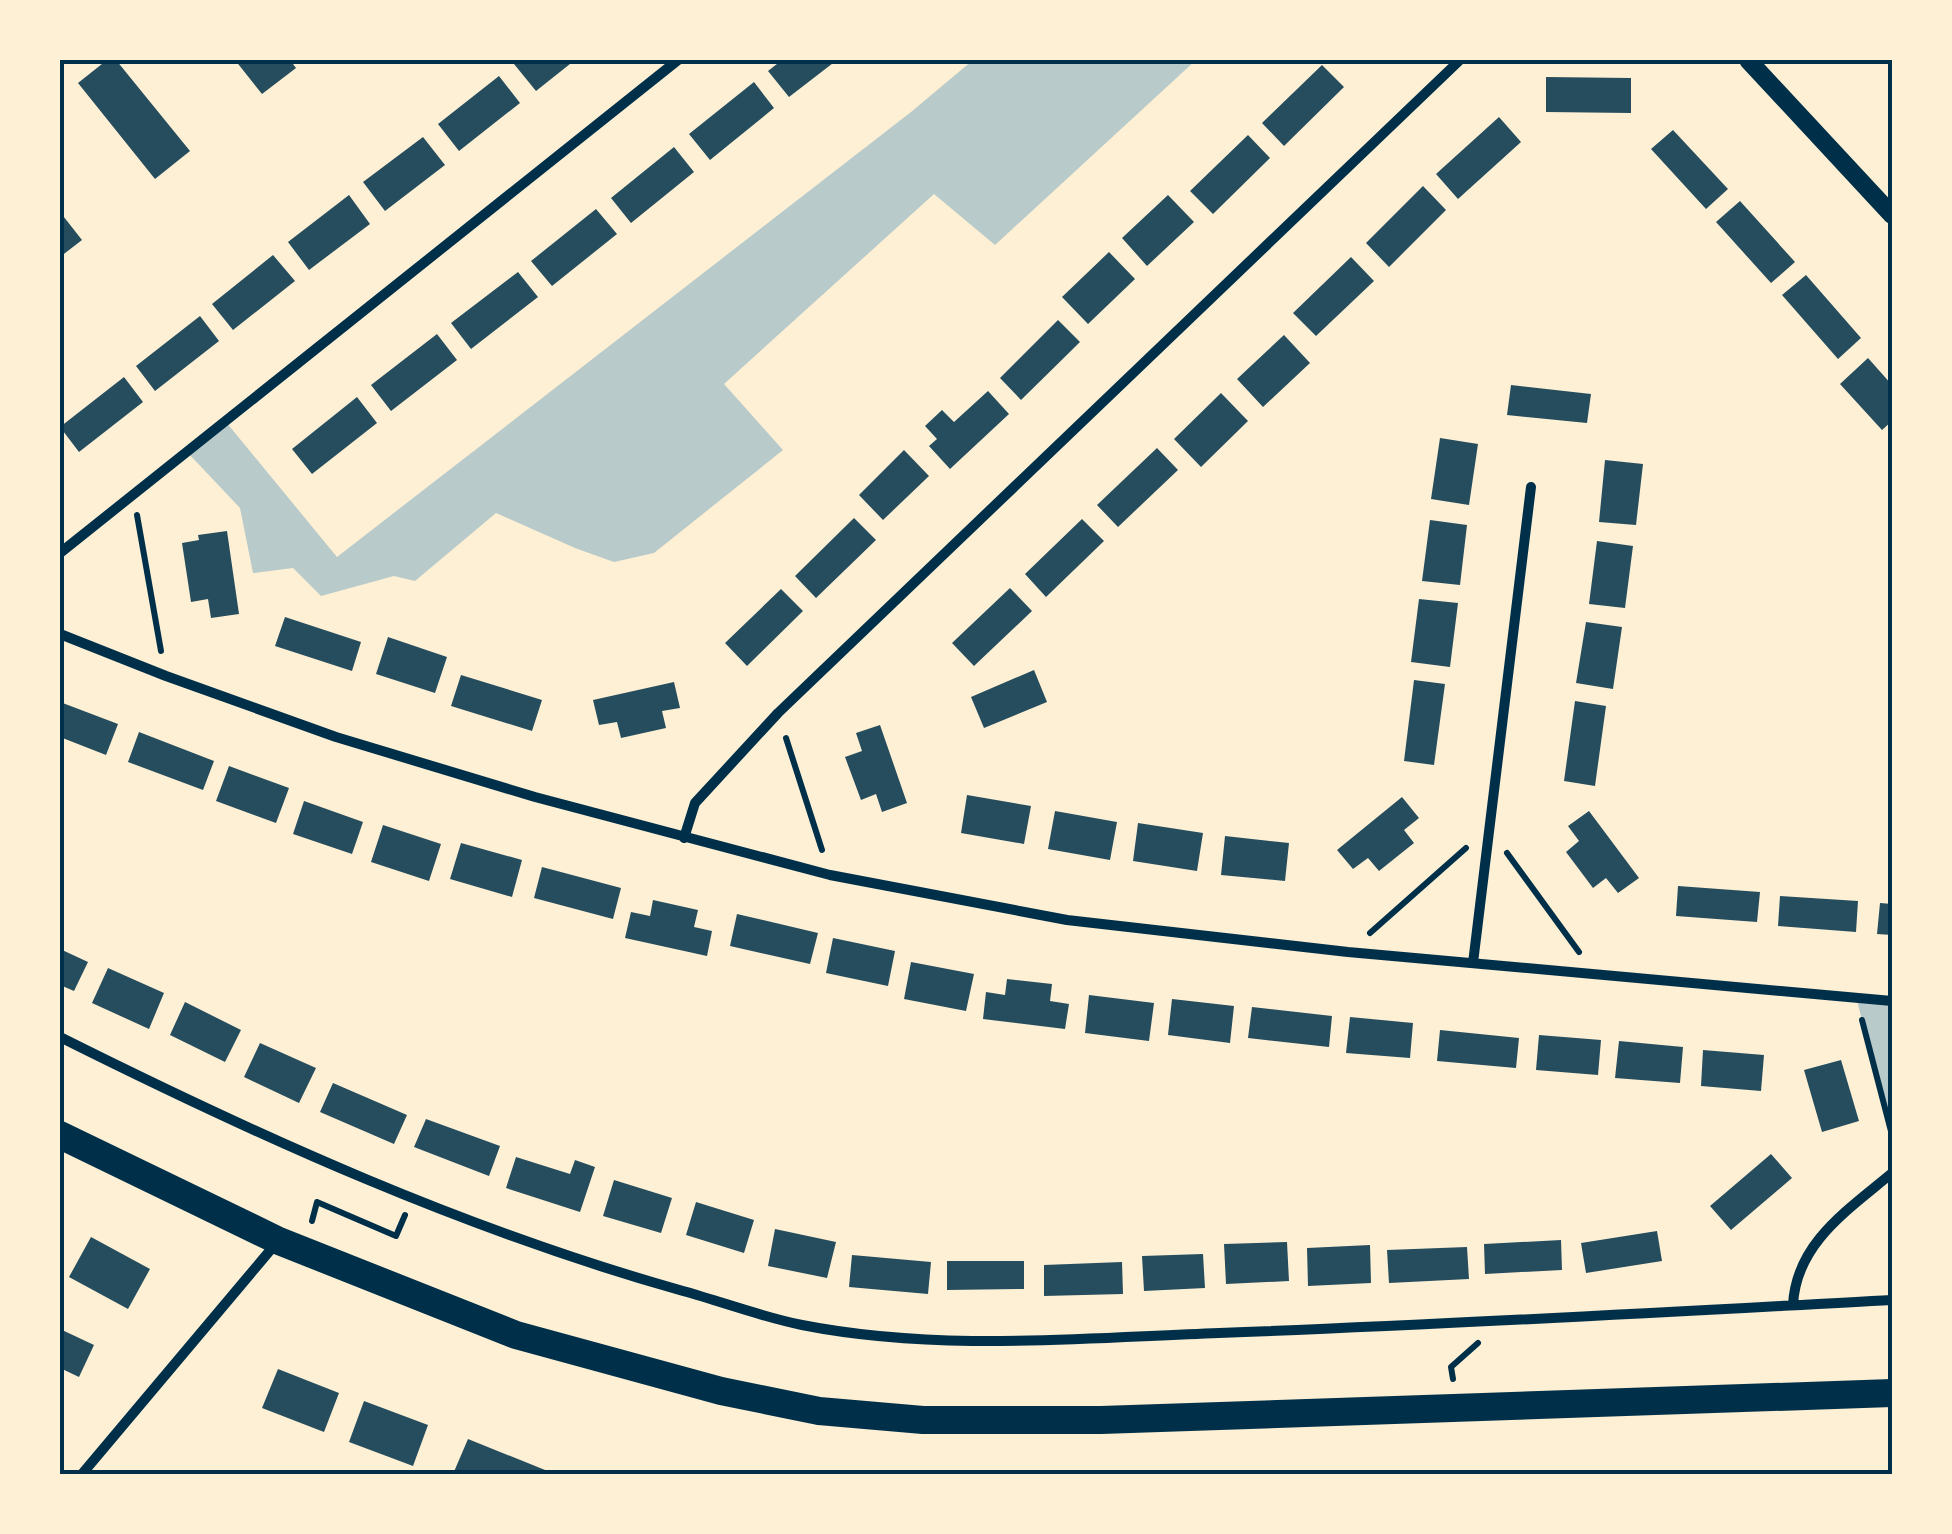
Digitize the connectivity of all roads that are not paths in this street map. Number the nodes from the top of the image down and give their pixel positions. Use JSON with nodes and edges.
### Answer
{"nodes":[{"id":1,"x":678,"y":60,"type":"edge"},
{"id":2,"x":1460,"y":60,"type":"edge"},
{"id":3,"x":1748,"y":60,"type":"edge"},
{"id":4,"x":1892,"y":215,"type":"edge"},
{"id":5,"x":1531,"y":487,"type":"dead end"},
{"id":6,"x":60,"y":553,"type":"edge"},
{"id":7,"x":60,"y":634,"type":"edge"},
{"id":8,"x":684,"y":838,"type":"junction"},
{"id":9,"x":1473,"y":963,"type":"junction"},
{"id":10,"x":1892,"y":1001,"type":"edge"},
{"id":11,"x":60,"y":1038,"type":"edge"},
{"id":12,"x":60,"y":1135,"type":"edge"},
{"id":13,"x":1892,"y":1173,"type":"edge"},
{"id":14,"x":291,"y":1246,"type":"junction"},
{"id":15,"x":1892,"y":1300,"type":"edge"},
{"id":16,"x":1794,"y":1305,"type":"junction"},
{"id":17,"x":1892,"y":1393,"type":"edge"},
{"id":18,"x":87,"y":1472,"type":"edge"}],
"edges":[{"from":1,"to":6,"type":"street"},
{"from":2,"to":8,"type":"street"},
{"from":3,"to":4,"type":"street"},
{"from":5,"to":9,"type":"street"},
{"from":7,"to":8,"type":"street"},
{"from":8,"to":9,"type":"street"},
{"from":9,"to":10,"type":"street"},
{"from":11,"to":16,"type":"street"},
{"from":12,"to":14,"type":"highway"},
{"from":13,"to":16,"type":"street"},
{"from":14,"to":17,"type":"highway"},
{"from":14,"to":18,"type":"street"},
{"from":15,"to":16,"type":"street"}]}
